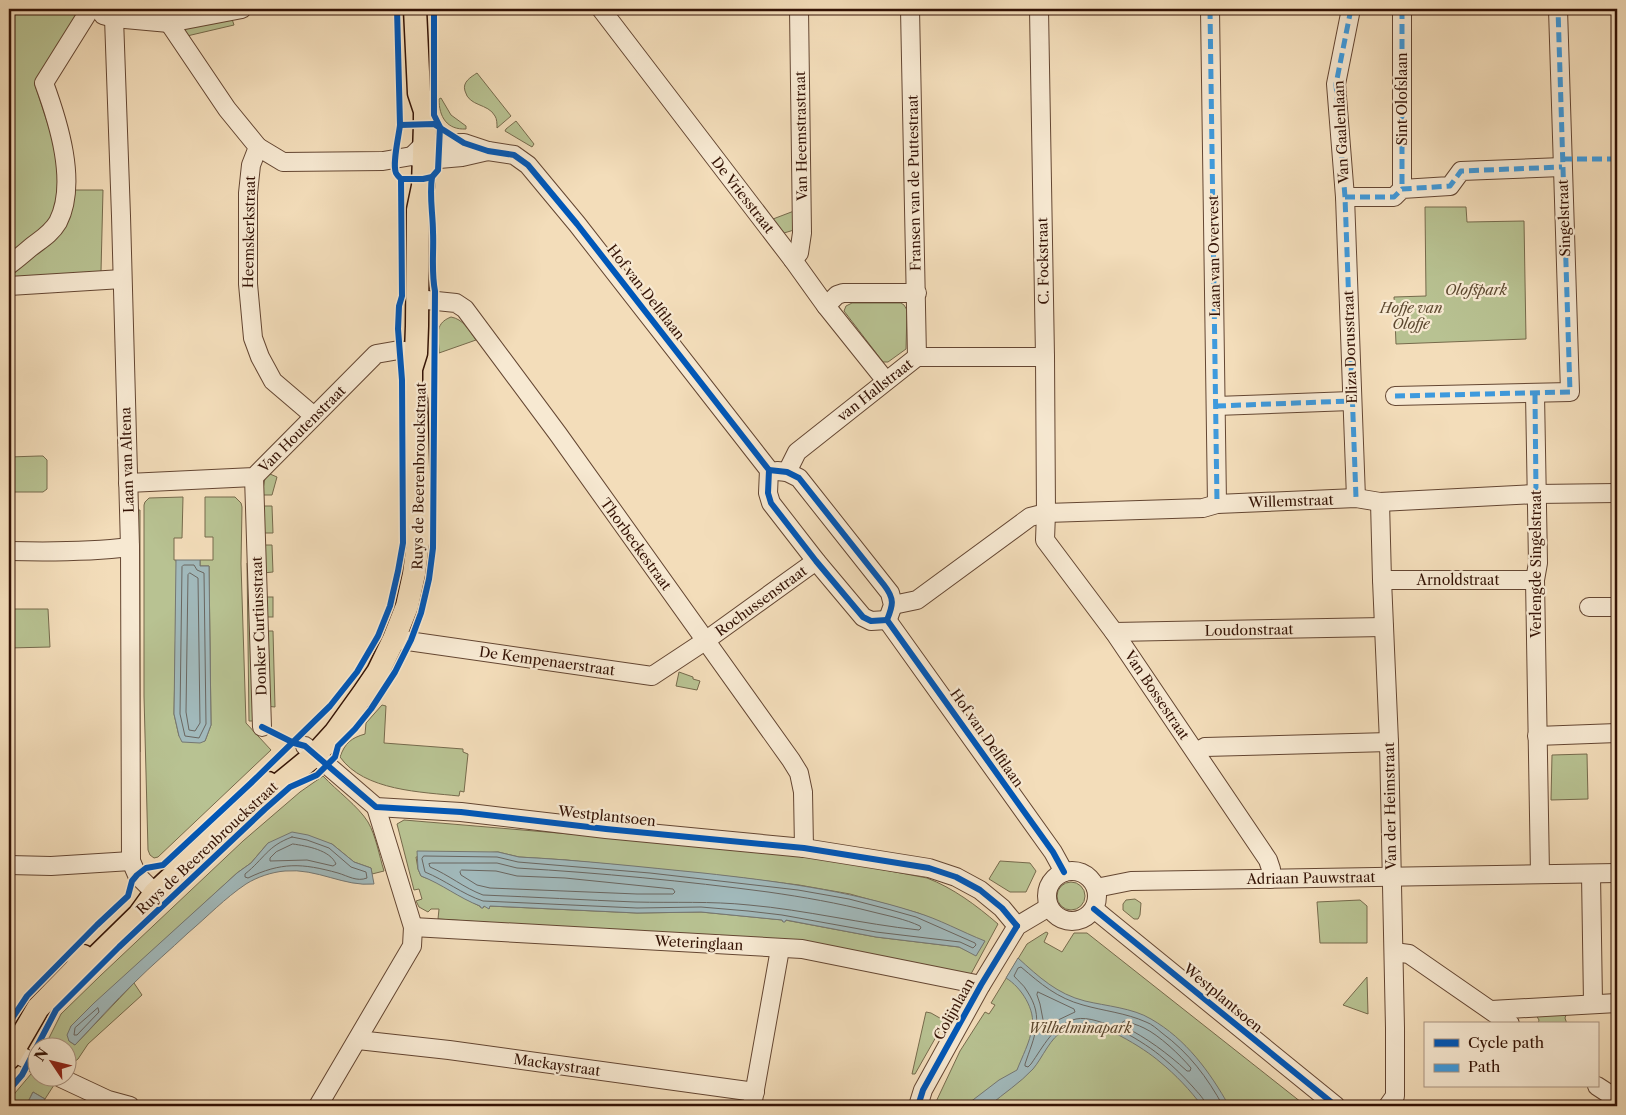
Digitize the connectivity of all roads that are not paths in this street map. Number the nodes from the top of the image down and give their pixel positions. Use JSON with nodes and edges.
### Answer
{"nodes":[{"id":1,"x":242,"y":9,"type":"edge"},
{"id":2,"x":415,"y":9,"type":"edge"},
{"id":3,"x":601,"y":9,"type":"edge"},
{"id":4,"x":799,"y":9,"type":"edge"},
{"id":5,"x":910,"y":9,"type":"edge"},
{"id":6,"x":1039,"y":9,"type":"edge"},
{"id":7,"x":1210,"y":9,"type":"edge"},
{"id":8,"x":1351,"y":9,"type":"edge"},
{"id":9,"x":1402,"y":9,"type":"edge"},
{"id":10,"x":1558,"y":9,"type":"edge"},
{"id":11,"x":88,"y":10,"type":"edge"},
{"id":12,"x":114,"y":18,"type":"junction"},
{"id":13,"x":169,"y":23,"type":"junction"},
{"id":14,"x":258,"y":146,"type":"junction"},
{"id":15,"x":420,"y":153,"type":"junction"},
{"id":16,"x":1562,"y":167,"type":"junction"},
{"id":17,"x":1402,"y":189,"type":"junction"},
{"id":18,"x":1345,"y":197,"type":"junction"},
{"id":19,"x":793,"y":260,"type":"junction"},
{"id":20,"x":9,"y":265,"type":"edge"},
{"id":21,"x":122,"y":279,"type":"junction"},
{"id":22,"x":9,"y":286,"type":"edge"},
{"id":23,"x":917,"y":293,"type":"junction"},
{"id":24,"x":417,"y":300,"type":"junction"},
{"id":25,"x":826,"y":306,"type":"junction"},
{"id":26,"x":416,"y":353,"type":"junction"},
{"id":27,"x":918,"y":357,"type":"junction"},
{"id":28,"x":1045,"y":357,"type":"junction"},
{"id":29,"x":886,"y":381,"type":"junction"},
{"id":30,"x":1535,"y":394,"type":"junction"},
{"id":31,"x":1395,"y":396,"type":"dead end"},
{"id":32,"x":1351,"y":400,"type":"junction"},
{"id":33,"x":1216,"y":406,"type":"junction"},
{"id":34,"x":314,"y":416,"type":"junction"},
{"id":35,"x":769,"y":470,"type":"junction"},
{"id":36,"x":787,"y":472,"type":"junction"},
{"id":37,"x":254,"y":477,"type":"junction"},
{"id":38,"x":128,"y":483,"type":"junction"},
{"id":39,"x":1617,"y":493,"type":"edge"},
{"id":40,"x":1536,"y":494,"type":"junction"},
{"id":41,"x":1356,"y":498,"type":"junction"},
{"id":42,"x":1380,"y":502,"type":"junction"},
{"id":43,"x":1217,"y":504,"type":"junction"},
{"id":44,"x":1046,"y":513,"type":"junction"},
{"id":45,"x":130,"y":547,"type":"junction"},
{"id":46,"x":9,"y":551,"type":"edge"},
{"id":47,"x":816,"y":561,"type":"junction"},
{"id":48,"x":1382,"y":580,"type":"junction"},
{"id":49,"x":1534,"y":580,"type":"junction"},
{"id":50,"x":1589,"y":607,"type":"dead end"},
{"id":51,"x":1617,"y":607,"type":"edge"},
{"id":52,"x":890,"y":613,"type":"junction"},
{"id":53,"x":1384,"y":627,"type":"junction"},
{"id":54,"x":1114,"y":632,"type":"junction"},
{"id":55,"x":394,"y":639,"type":"junction"},
{"id":56,"x":706,"y":641,"type":"junction"},
{"id":57,"x":262,"y":728,"type":"dead end"},
{"id":58,"x":1617,"y":733,"type":"edge"},
{"id":59,"x":1537,"y":736,"type":"junction"},
{"id":60,"x":1389,"y":742,"type":"junction"},
{"id":61,"x":310,"y":750,"type":"junction"},
{"id":62,"x":1196,"y":752,"type":"junction"},
{"id":63,"x":376,"y":807,"type":"junction"},
{"id":64,"x":804,"y":848,"type":"junction"},
{"id":65,"x":131,"y":861,"type":"junction"},
{"id":66,"x":9,"y":865,"type":"edge"},
{"id":67,"x":1064,"y":872,"type":"junction"},
{"id":68,"x":1617,"y":873,"type":"edge"},
{"id":69,"x":1540,"y":874,"type":"junction"},
{"id":70,"x":1591,"y":874,"type":"junction"},
{"id":71,"x":1391,"y":877,"type":"junction"},
{"id":72,"x":1270,"y":879,"type":"junction"},
{"id":73,"x":1096,"y":888,"type":"junction"},
{"id":74,"x":155,"y":894,"type":"junction"},
{"id":75,"x":1049,"y":906,"type":"junction"},
{"id":76,"x":1094,"y":909,"type":"junction"},
{"id":77,"x":1017,"y":926,"type":"junction"},
{"id":78,"x":413,"y":927,"type":"junction"},
{"id":79,"x":780,"y":949,"type":"junction"},
{"id":80,"x":1394,"y":952,"type":"junction"},
{"id":81,"x":985,"y":978,"type":"junction"},
{"id":82,"x":1594,"y":1003,"type":"junction"},
{"id":83,"x":1617,"y":1003,"type":"edge"},
{"id":84,"x":1491,"y":1010,"type":"junction"},
{"id":85,"x":1507,"y":1022,"type":"edge"},
{"id":86,"x":358,"y":1040,"type":"junction"},
{"id":87,"x":10,"y":1054,"type":"edge"},
{"id":88,"x":28,"y":1061,"type":"edge"},
{"id":89,"x":78,"y":1086,"type":"edge"},
{"id":90,"x":1598,"y":1087,"type":"edge"},
{"id":91,"x":754,"y":1099,"type":"edge"},
{"id":92,"x":1617,"y":1099,"type":"edge"},
{"id":93,"x":124,"y":1105,"type":"edge"},
{"id":94,"x":318,"y":1106,"type":"edge"},
{"id":95,"x":918,"y":1106,"type":"edge"},
{"id":96,"x":1336,"y":1106,"type":"edge"},
{"id":97,"x":1388,"y":1106,"type":"edge"}],
"edges":[{"from":1,"to":13,"type":"street"},
{"from":2,"to":15,"type":"main road","name":"Ruys de Beerenbrouckstraat"},
{"from":3,"to":19,"type":"street","name":"De Vriesstraat"},
{"from":4,"to":19,"type":"street","name":"Van Heemstrastraat"},
{"from":5,"to":23,"type":"street","name":"Fransen van de Puttestraat"},
{"from":6,"to":28,"type":"street","name":"C. Fockstraat"},
{"from":7,"to":33,"type":"street","name":"Laan van Overvest"},
{"from":8,"to":18,"type":"street","name":"Van Gaalenlaan"},
{"from":9,"to":17,"type":"street","name":"Sint Olofslaan"},
{"from":10,"to":16,"type":"street","name":"Singelstraat"},
{"from":11,"to":12,"type":"street"},
{"from":11,"to":20,"type":"street"},
{"from":12,"to":13,"type":"street"},
{"from":12,"to":21,"type":"street","name":"Laan van Altena"},
{"from":13,"to":14,"type":"street"},
{"from":14,"to":15,"type":"street"},
{"from":14,"to":34,"type":"street","name":"Heemskerkstraat"},
{"from":15,"to":24,"type":"main road","name":"Ruys de Beerenbrouckstraat"},
{"from":15,"to":35,"type":"street","name":"Hof van Delftlaan"},
{"from":16,"to":17,"type":"street"},
{"from":16,"to":30,"type":"street","name":"Singelstraat"},
{"from":17,"to":18,"type":"street"},
{"from":18,"to":32,"type":"street","name":"Eliza Dorusstraat"},
{"from":19,"to":25,"type":"street","name":"De Vriesstraat"},
{"from":21,"to":22,"type":"street"},
{"from":21,"to":38,"type":"street","name":"Laan van Altena"},
{"from":23,"to":25,"type":"street"},
{"from":23,"to":27,"type":"street","name":"Fransen van de Puttestraat"},
{"from":24,"to":26,"type":"main road","name":"Ruys de Beerenbrouckstraat"},
{"from":24,"to":56,"type":"street","name":"Thorbeckestraat"},
{"from":25,"to":29,"type":"street","name":"De Vriesstraat"},
{"from":26,"to":34,"type":"street","name":"Van Houtenstraat"},
{"from":26,"to":55,"type":"main road","name":"Ruys de Beerenbrouckstraat"},
{"from":27,"to":28,"type":"street","name":"van Hallstraat"},
{"from":27,"to":29,"type":"street","name":"van Hallstraat"},
{"from":28,"to":44,"type":"street","name":"C. Fockstraat"},
{"from":29,"to":36,"type":"street","name":"van Hallstraat"},
{"from":30,"to":31,"type":"street"},
{"from":30,"to":40,"type":"street","name":"Verlengde Singelstraat"},
{"from":32,"to":33,"type":"street"},
{"from":32,"to":41,"type":"street","name":"Eliza Dorusstraat"},
{"from":33,"to":43,"type":"street","name":"Laan van Overvest"},
{"from":34,"to":37,"type":"street","name":"Van Houtenstraat"},
{"from":35,"to":36,"type":"street"},
{"from":35,"to":47,"type":"street"},
{"from":36,"to":52,"type":"street","name":"Hof van Delftlaan"},
{"from":37,"to":38,"type":"street","name":"Van Houtenstraat"},
{"from":37,"to":57,"type":"street","name":"Donker Curtiusstraat"},
{"from":38,"to":45,"type":"street","name":"Laan van Altena"},
{"from":39,"to":40,"type":"street","name":"Willemstraat"},
{"from":40,"to":42,"type":"street","name":"Willemstraat"},
{"from":40,"to":49,"type":"street","name":"Verlengde Singelstraat"},
{"from":41,"to":42,"type":"street","name":"Willemstraat"},
{"from":41,"to":43,"type":"street","name":"Willemstraat"},
{"from":42,"to":48,"type":"street","name":"Van der Heimstraat"},
{"from":43,"to":44,"type":"street","name":"Willemstraat"},
{"from":44,"to":52,"type":"street","name":"Willemstraat"},
{"from":44,"to":54,"type":"street","name":"Van Bossestraat"},
{"from":45,"to":46,"type":"street"},
{"from":45,"to":65,"type":"street","name":"Laan van Altena"},
{"from":47,"to":52,"type":"street"},
{"from":47,"to":56,"type":"street","name":"Rochussenstraat"},
{"from":48,"to":49,"type":"street","name":"Arnoldstraat"},
{"from":48,"to":53,"type":"street","name":"Van der Heimstraat"},
{"from":49,"to":59,"type":"street","name":"Verlengde Singelstraat"},
{"from":50,"to":51,"type":"street"},
{"from":52,"to":67,"type":"street","name":"Hof van Delftlaan"},
{"from":53,"to":54,"type":"street","name":"Loudonstraat"},
{"from":53,"to":60,"type":"street","name":"Van der Heimstraat"},
{"from":54,"to":62,"type":"street","name":"Van Bossestraat"},
{"from":55,"to":56,"type":"street","name":"De Kempenaerstraat"},
{"from":55,"to":61,"type":"main road","name":"Ruys de Beerenbrouckstraat"},
{"from":56,"to":64,"type":"street","name":"Thorbeckestraat"},
{"from":58,"to":59,"type":"street"},
{"from":59,"to":69,"type":"street","name":"Verlengde Singelstraat"},
{"from":60,"to":62,"type":"street"},
{"from":60,"to":71,"type":"street","name":"Van der Heimstraat"},
{"from":61,"to":63,"type":"street"},
{"from":61,"to":74,"type":"main road","name":"Ruys de Beerenbrouckstraat"},
{"from":62,"to":72,"type":"street","name":"Van Bossestraat"},
{"from":63,"to":64,"type":"street","name":"Westplantsoen"},
{"from":63,"to":78,"type":"street"},
{"from":64,"to":77,"type":"street","name":"Westplantsoen"},
{"from":65,"to":66,"type":"street"},
{"from":65,"to":74,"type":"street"},
{"from":67,"to":73,"type":"street"},
{"from":67,"to":75,"type":"street"},
{"from":68,"to":70,"type":"street","name":"Adriaan Pauwstraat"},
{"from":69,"to":70,"type":"street","name":"Adriaan Pauwstraat"},
{"from":69,"to":71,"type":"street","name":"Adriaan Pauwstraat"},
{"from":70,"to":82,"type":"street"},
{"from":71,"to":72,"type":"street","name":"Adriaan Pauwstraat"},
{"from":71,"to":80,"type":"street","name":"Van der Heimstraat"},
{"from":72,"to":73,"type":"street","name":"Adriaan Pauwstraat"},
{"from":73,"to":76,"type":"street"},
{"from":74,"to":87,"type":"main road","name":"Ruys de Beerenbrouckstraat"},
{"from":75,"to":76,"type":"street"},
{"from":75,"to":77,"type":"street"},
{"from":76,"to":96,"type":"street","name":"Westplantsoen"},
{"from":77,"to":81,"type":"street","name":"Colijnlaan"},
{"from":78,"to":79,"type":"street","name":"Weteringlaan"},
{"from":78,"to":86,"type":"street"},
{"from":79,"to":81,"type":"street","name":"Weteringlaan"},
{"from":79,"to":91,"type":"street"},
{"from":80,"to":84,"type":"street"},
{"from":80,"to":97,"type":"street","name":"Van der Heimstraat"},
{"from":81,"to":95,"type":"street","name":"Colijnlaan"},
{"from":82,"to":83,"type":"street"},
{"from":82,"to":84,"type":"street"},
{"from":84,"to":85,"type":"street"},
{"from":86,"to":91,"type":"street","name":"Mackaystraat"},
{"from":86,"to":94,"type":"street"},
{"from":87,"to":88,"type":"street"},
{"from":89,"to":93,"type":"street"},
{"from":90,"to":92,"type":"street"}]}
